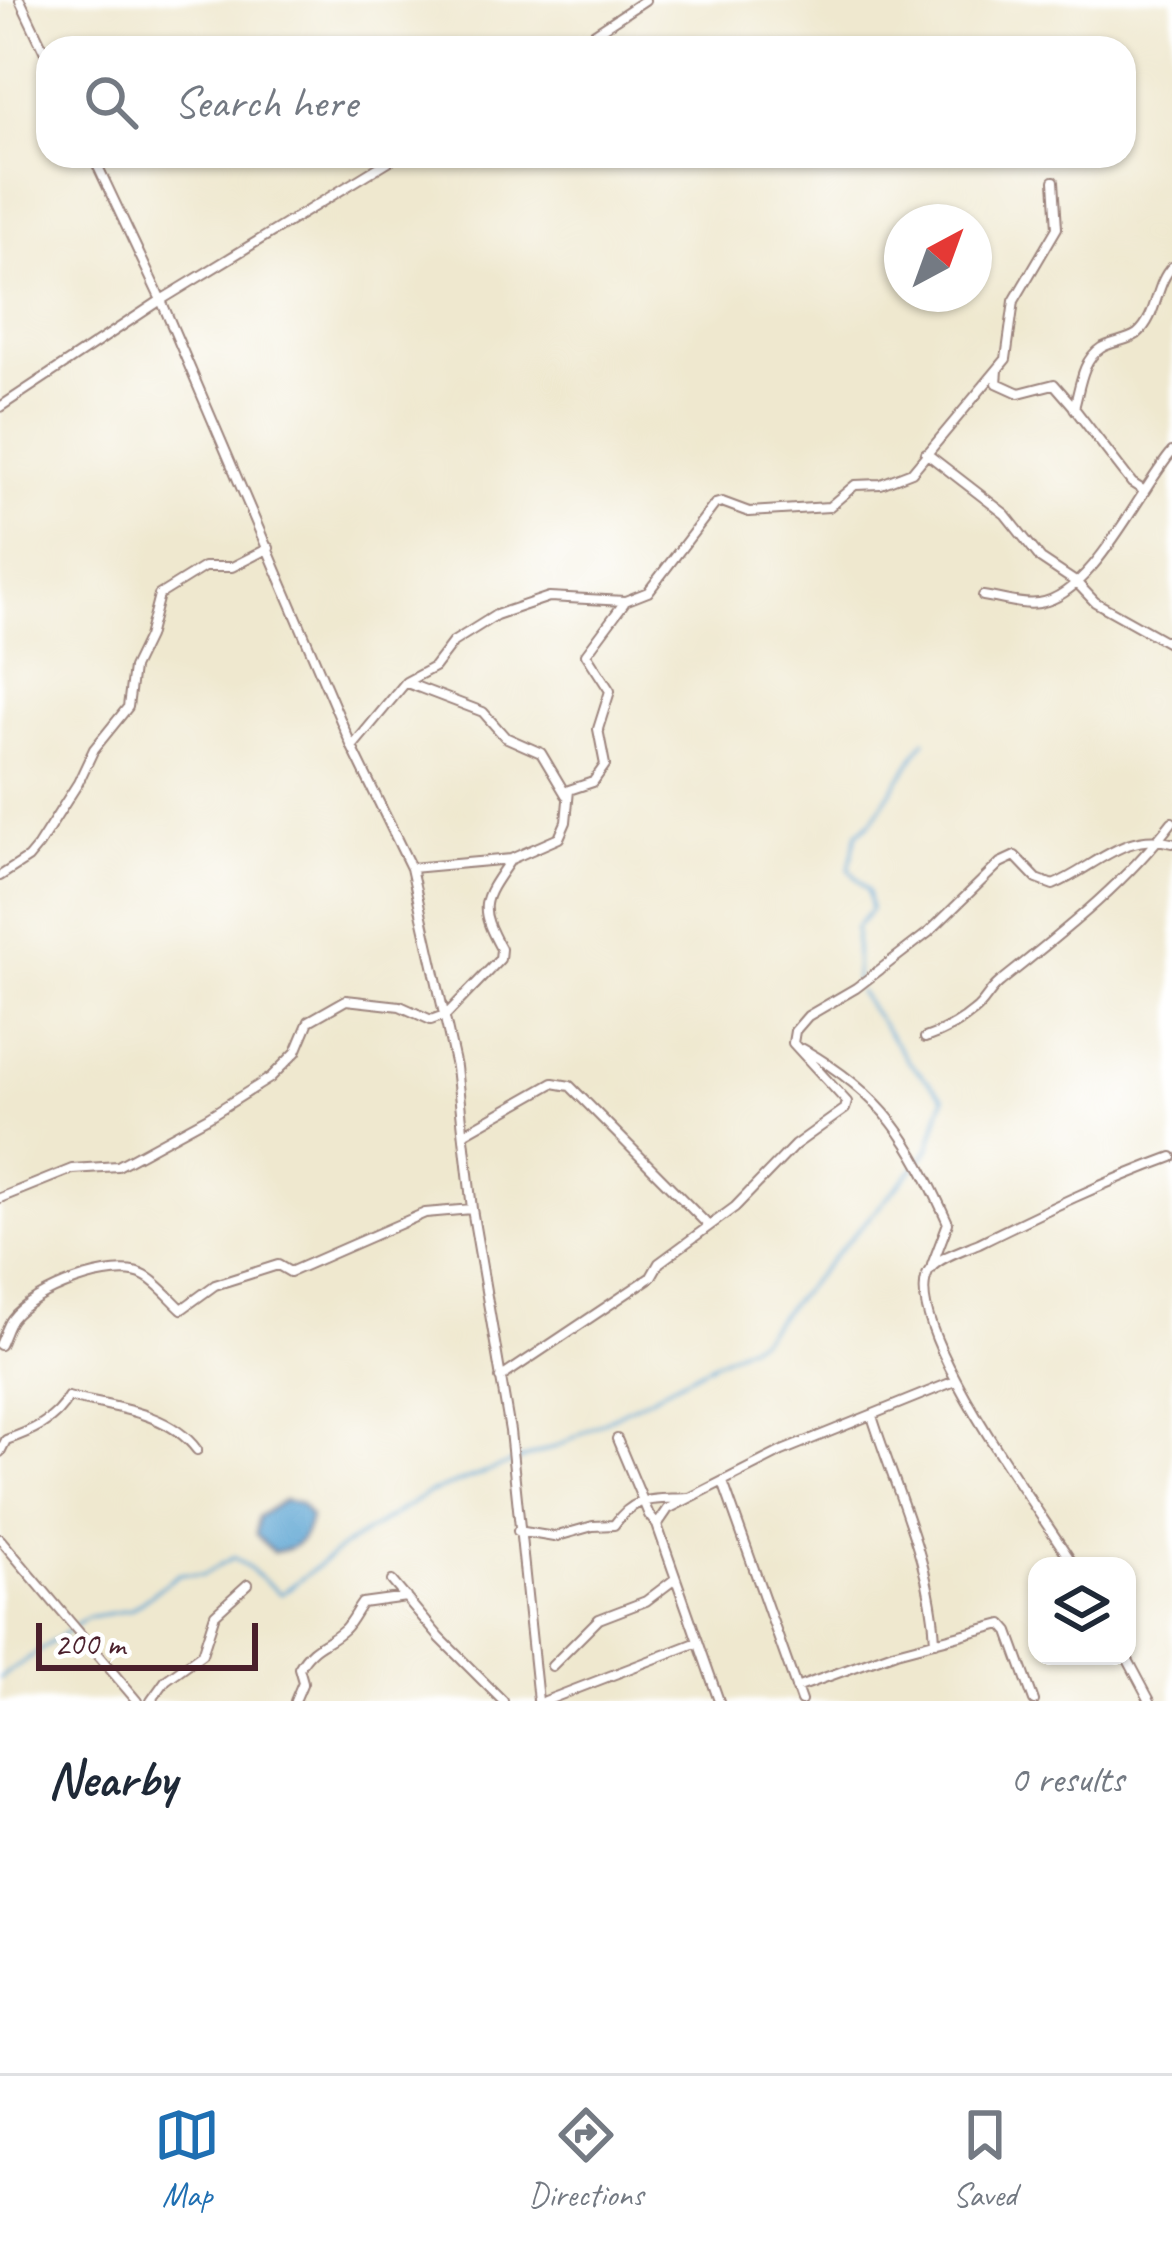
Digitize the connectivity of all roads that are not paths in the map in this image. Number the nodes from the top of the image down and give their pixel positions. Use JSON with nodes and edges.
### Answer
{"nodes":[{"id":1,"x":20,"y":0,"type":"edge"},
{"id":2,"x":645,"y":0,"type":"edge"},
{"id":3,"x":37,"y":36,"type":"edge"},
{"id":4,"x":590,"y":36,"type":"edge"},
{"id":5,"x":100,"y":168,"type":"edge"},
{"id":6,"x":377,"y":168,"type":"edge"},
{"id":7,"x":1054,"y":181,"type":"dead end"},
{"id":8,"x":1172,"y":267,"type":"edge"},
{"id":9,"x":161,"y":300,"type":"junction"},
{"id":10,"x":998,"y":369,"type":"junction"},
{"id":11,"x":0,"y":407,"type":"edge"},
{"id":12,"x":1074,"y":408,"type":"junction"},
{"id":13,"x":1172,"y":452,"type":"edge"},
{"id":14,"x":926,"y":453,"type":"junction"},
{"id":15,"x":1143,"y":490,"type":"junction"},
{"id":16,"x":269,"y":548,"type":"junction"},
{"id":17,"x":1076,"y":583,"type":"junction"},
{"id":18,"x":983,"y":596,"type":"dead end"},
{"id":19,"x":625,"y":602,"type":"junction"},
{"id":20,"x":1172,"y":645,"type":"edge"},
{"id":21,"x":406,"y":682,"type":"junction"},
{"id":22,"x":352,"y":747,"type":"junction"},
{"id":23,"x":566,"y":795,"type":"junction"},
{"id":24,"x":1172,"y":822,"type":"edge"},
{"id":25,"x":1159,"y":839,"type":"junction"},
{"id":26,"x":1172,"y":843,"type":"edge"},
{"id":27,"x":511,"y":859,"type":"junction"},
{"id":28,"x":411,"y":868,"type":"junction"},
{"id":29,"x":0,"y":876,"type":"edge"},
{"id":30,"x":447,"y":1013,"type":"junction"},
{"id":31,"x":925,"y":1039,"type":"dead end"},
{"id":32,"x":793,"y":1043,"type":"junction"},
{"id":33,"x":464,"y":1133,"type":"junction"},
{"id":34,"x":1172,"y":1157,"type":"edge"},
{"id":35,"x":0,"y":1198,"type":"edge"},
{"id":36,"x":472,"y":1210,"type":"junction"},
{"id":37,"x":709,"y":1226,"type":"junction"},
{"id":38,"x":931,"y":1267,"type":"junction"},
{"id":39,"x":0,"y":1345,"type":"edge"},
{"id":40,"x":500,"y":1378,"type":"junction"},
{"id":41,"x":955,"y":1382,"type":"junction"},
{"id":42,"x":872,"y":1416,"type":"junction"},
{"id":43,"x":617,"y":1439,"type":"dead end"},
{"id":44,"x":197,"y":1450,"type":"dead end"},
{"id":45,"x":0,"y":1452,"type":"edge"},
{"id":46,"x":723,"y":1482,"type":"junction"},
{"id":47,"x":691,"y":1498,"type":"junction"},
{"id":48,"x":643,"y":1502,"type":"junction"},
{"id":49,"x":657,"y":1525,"type":"junction"},
{"id":50,"x":518,"y":1531,"type":"junction"},
{"id":51,"x":0,"y":1539,"type":"edge"},
{"id":52,"x":1068,"y":1557,"type":"edge"},
{"id":53,"x":676,"y":1579,"type":"junction"},
{"id":54,"x":392,"y":1581,"type":"dead end"},
{"id":55,"x":248,"y":1584,"type":"dead end"},
{"id":56,"x":406,"y":1597,"type":"junction"},
{"id":57,"x":698,"y":1642,"type":"junction"},
{"id":58,"x":935,"y":1642,"type":"junction"},
{"id":59,"x":1131,"y":1665,"type":"edge"},
{"id":60,"x":552,"y":1666,"type":"dead end"},
{"id":61,"x":796,"y":1688,"type":"junction"},
{"id":62,"x":137,"y":1701,"type":"edge"},
{"id":63,"x":151,"y":1701,"type":"edge"},
{"id":64,"x":295,"y":1701,"type":"edge"},
{"id":65,"x":503,"y":1701,"type":"edge"},
{"id":66,"x":541,"y":1701,"type":"edge"},
{"id":67,"x":718,"y":1701,"type":"edge"},
{"id":68,"x":801,"y":1701,"type":"edge"},
{"id":69,"x":1034,"y":1701,"type":"edge"},
{"id":70,"x":1150,"y":1701,"type":"edge"}],
"edges":[{"from":1,"to":3,"type":"street"},
{"from":2,"to":4,"type":"street"},
{"from":5,"to":9,"type":"street"},
{"from":6,"to":9,"type":"street"},
{"from":7,"to":10,"type":"street"},
{"from":8,"to":12,"type":"street"},
{"from":9,"to":11,"type":"street"},
{"from":9,"to":16,"type":"street"},
{"from":10,"to":12,"type":"street"},
{"from":10,"to":14,"type":"street"},
{"from":12,"to":15,"type":"street"},
{"from":13,"to":15,"type":"street"},
{"from":14,"to":17,"type":"street"},
{"from":14,"to":19,"type":"street"},
{"from":15,"to":17,"type":"street"},
{"from":16,"to":22,"type":"street"},
{"from":16,"to":29,"type":"street"},
{"from":17,"to":18,"type":"street"},
{"from":17,"to":20,"type":"street"},
{"from":19,"to":21,"type":"street"},
{"from":19,"to":23,"type":"street"},
{"from":21,"to":22,"type":"street"},
{"from":21,"to":23,"type":"street"},
{"from":22,"to":28,"type":"street"},
{"from":23,"to":27,"type":"street"},
{"from":24,"to":25,"type":"street"},
{"from":25,"to":26,"type":"street"},
{"from":25,"to":31,"type":"street"},
{"from":25,"to":32,"type":"street"},
{"from":27,"to":28,"type":"street"},
{"from":27,"to":30,"type":"street"},
{"from":28,"to":30,"type":"street"},
{"from":30,"to":33,"type":"street"},
{"from":30,"to":35,"type":"street"},
{"from":32,"to":37,"type":"street"},
{"from":32,"to":38,"type":"street"},
{"from":33,"to":36,"type":"street"},
{"from":33,"to":37,"type":"street"},
{"from":34,"to":38,"type":"street"},
{"from":36,"to":39,"type":"street"},
{"from":36,"to":40,"type":"street"},
{"from":37,"to":40,"type":"street"},
{"from":38,"to":41,"type":"street"},
{"from":40,"to":50,"type":"street"},
{"from":41,"to":42,"type":"street"},
{"from":41,"to":52,"type":"street"},
{"from":42,"to":46,"type":"street"},
{"from":42,"to":58,"type":"street"},
{"from":43,"to":48,"type":"street"},
{"from":44,"to":45,"type":"street"},
{"from":46,"to":47,"type":"street"},
{"from":46,"to":61,"type":"street"},
{"from":47,"to":48,"type":"street"},
{"from":47,"to":49,"type":"street"},
{"from":48,"to":49,"type":"street"},
{"from":48,"to":50,"type":"street"},
{"from":49,"to":53,"type":"street"},
{"from":50,"to":66,"type":"street"},
{"from":51,"to":62,"type":"street"},
{"from":53,"to":57,"type":"street"},
{"from":53,"to":60,"type":"street"},
{"from":54,"to":56,"type":"street"},
{"from":55,"to":63,"type":"street"},
{"from":56,"to":64,"type":"street"},
{"from":56,"to":65,"type":"street"},
{"from":57,"to":66,"type":"street"},
{"from":57,"to":67,"type":"street"},
{"from":58,"to":61,"type":"street"},
{"from":58,"to":69,"type":"street"},
{"from":59,"to":70,"type":"street"},
{"from":61,"to":68,"type":"street"}]}
